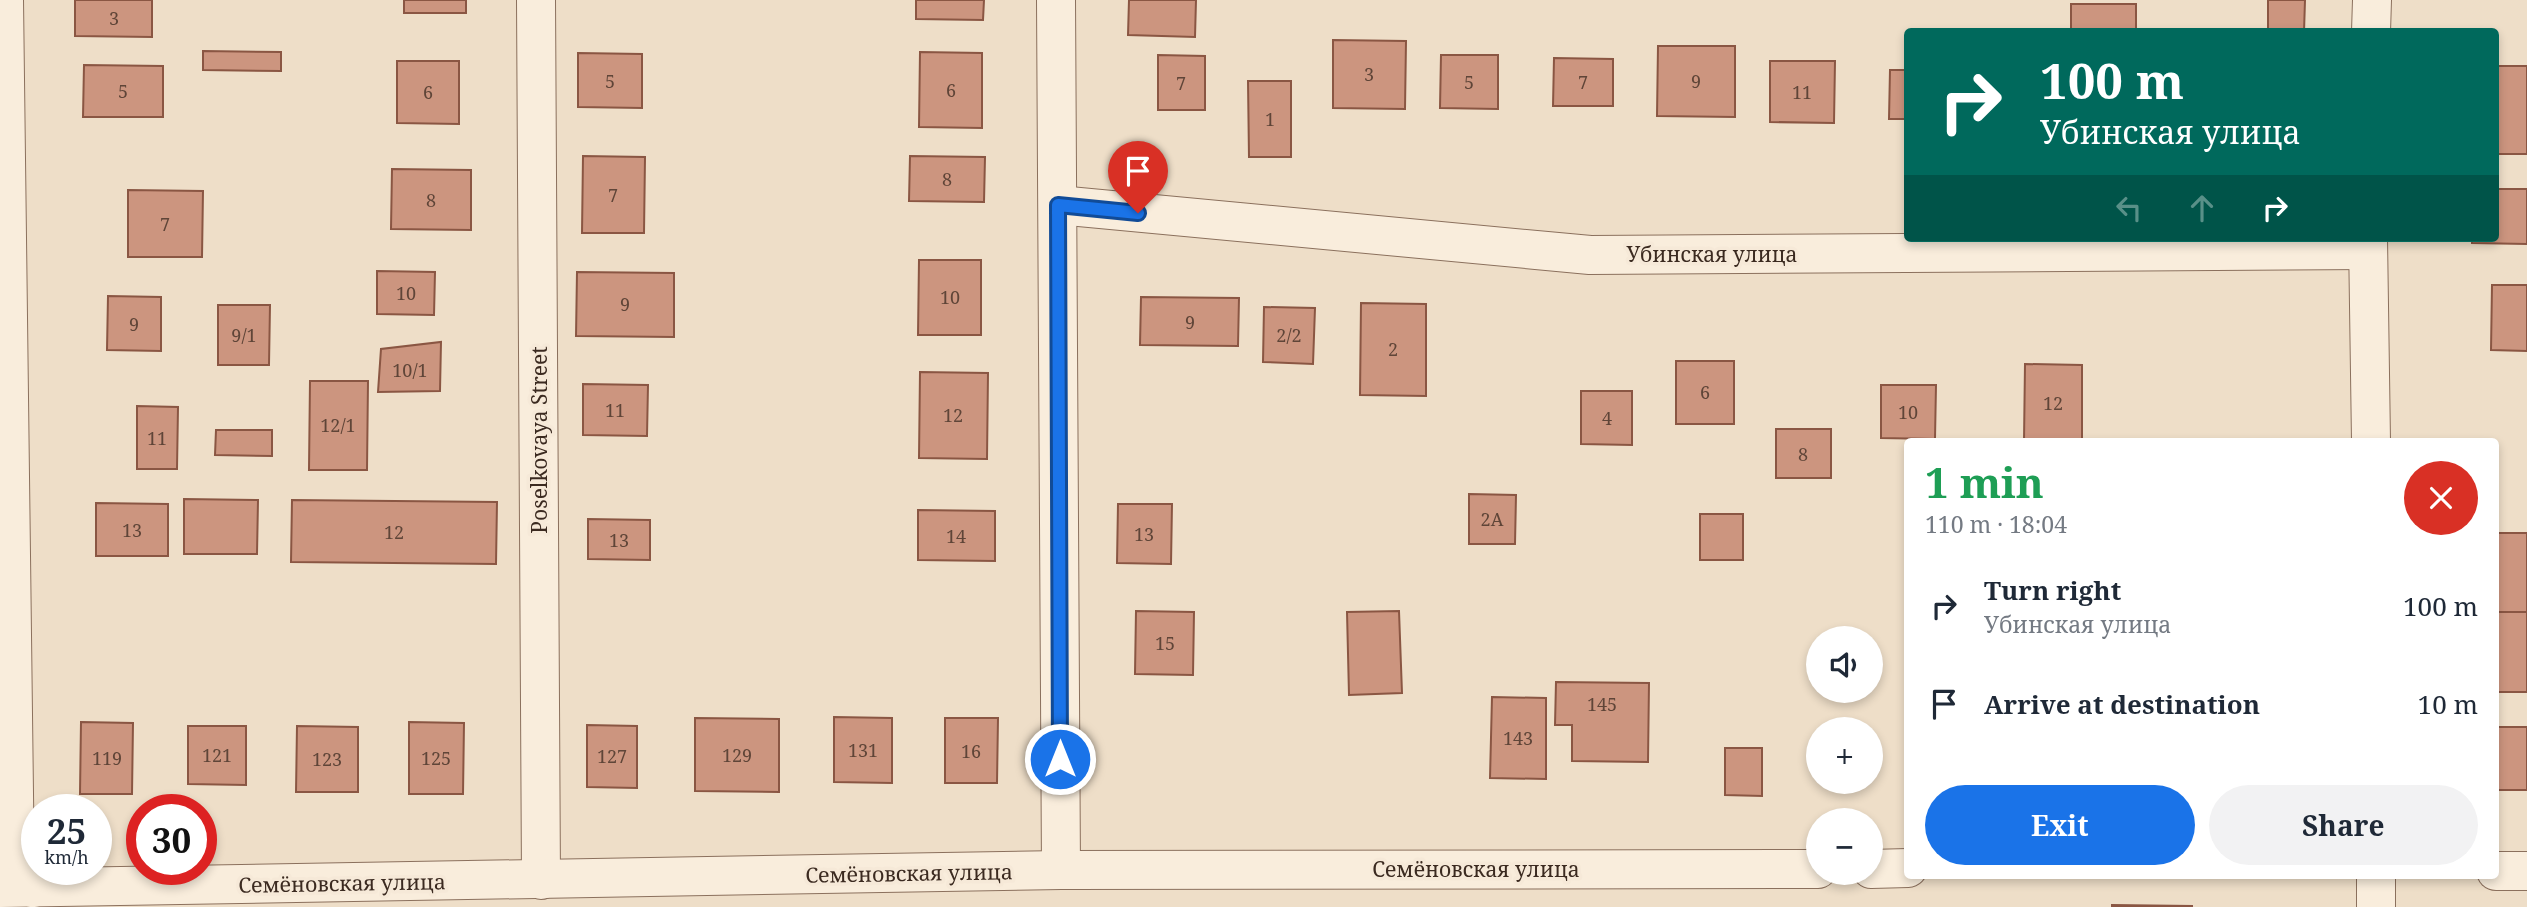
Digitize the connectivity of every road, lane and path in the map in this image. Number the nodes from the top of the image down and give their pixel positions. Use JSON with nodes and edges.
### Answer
{"nodes":[{"id":1,"x":4,"y":0,"type":"edge"},
{"id":2,"x":536,"y":0,"type":"edge"},
{"id":3,"x":1056,"y":0,"type":"edge"},
{"id":4,"x":2372,"y":0,"type":"edge"},
{"id":5,"x":2371,"y":28,"type":"edge"},
{"id":6,"x":1058,"y":205,"type":"junction"},
{"id":7,"x":2368,"y":244,"type":"edge"},
{"id":8,"x":2371,"y":438,"type":"edge"},
{"id":9,"x":1806,"y":869,"type":"edge"},
{"id":10,"x":1883,"y":869,"type":"edge"},
{"id":11,"x":1904,"y":869,"type":"edge"},
{"id":12,"x":1061,"y":870,"type":"junction"},
{"id":13,"x":2499,"y":870,"type":"edge"},
{"id":14,"x":2527,"y":871,"type":"edge"},
{"id":15,"x":2376,"y":879,"type":"edge"},
{"id":16,"x":541,"y":880,"type":"junction"},
{"id":17,"x":16,"y":888,"type":"edge"},
{"id":18,"x":2376,"y":907,"type":"edge"}],
"edges":[{"from":1,"to":17,"type":"street"},
{"from":2,"to":16,"type":"street","name":"Poselkovaya Street"},
{"from":3,"to":6,"type":"street"},
{"from":4,"to":5,"type":"street"},
{"from":6,"to":7,"type":"street","name":"Убинская улица"},
{"from":6,"to":12,"type":"street"},
{"from":7,"to":8,"type":"street"},
{"from":9,"to":12,"type":"street","name":"Семёновская улица"},
{"from":10,"to":11,"type":"street"},
{"from":12,"to":16,"type":"street","name":"Семёновская улица"},
{"from":13,"to":14,"type":"street"},
{"from":15,"to":18,"type":"street"},
{"from":16,"to":17,"type":"street","name":"Семёновская улица"}]}
